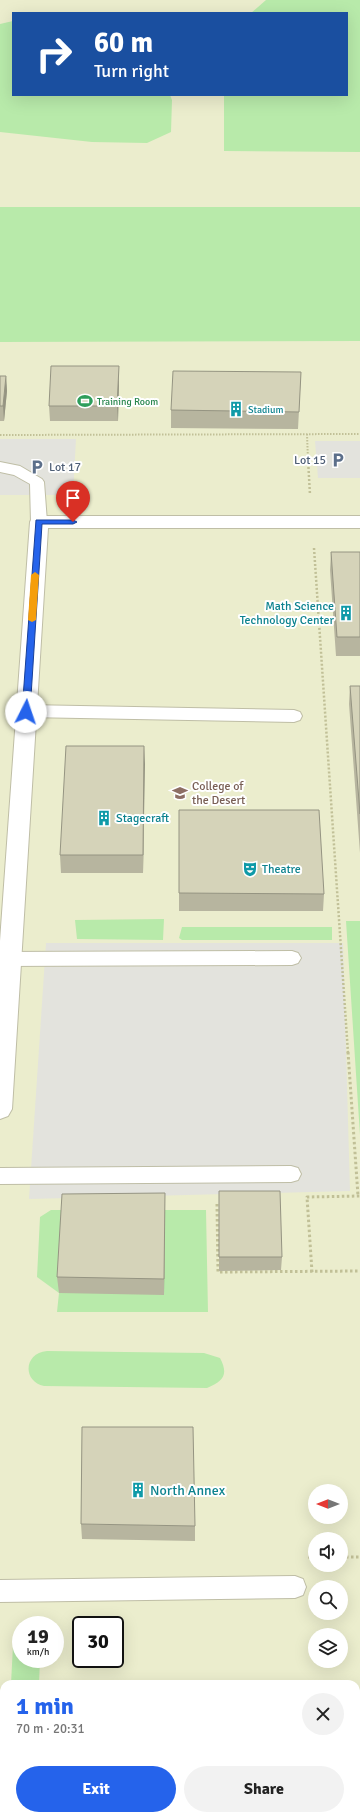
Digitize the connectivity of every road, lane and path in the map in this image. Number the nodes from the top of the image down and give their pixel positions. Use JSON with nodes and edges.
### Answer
{"nodes":[{"id":1,"x":307,"y":434,"type":"junction"},
{"id":2,"x":360,"y":434,"type":"edge"},
{"id":3,"x":0,"y":435,"type":"edge"},
{"id":4,"x":0,"y":467,"type":"edge"},
{"id":5,"x":310,"y":496,"type":"dead end"},
{"id":6,"x":38,"y":522,"type":"junction"},
{"id":7,"x":360,"y":522,"type":"edge"},
{"id":8,"x":314,"y":546,"type":"dead end"},
{"id":9,"x":26,"y":712,"type":"junction"},
{"id":10,"x":294,"y":716,"type":"dead end"},
{"id":11,"x":5,"y":958,"type":"edge"},
{"id":12,"x":292,"y":958,"type":"dead end"},
{"id":13,"x":0,"y":1109,"type":"edge"},
{"id":14,"x":291,"y":1174,"type":"dead end"},
{"id":15,"x":0,"y":1176,"type":"edge"},
{"id":16,"x":359,"y":1196,"type":"edge"},
{"id":17,"x":217,"y":1198,"type":"edge"},
{"id":18,"x":360,"y":1271,"type":"edge"},
{"id":19,"x":312,"y":1272,"type":"junction"},
{"id":20,"x":348,"y":1557,"type":"edge"},
{"id":21,"x":360,"y":1557,"type":"edge"},
{"id":22,"x":295,"y":1587,"type":"dead end"},
{"id":23,"x":0,"y":1591,"type":"edge"}],
"edges":[{"from":1,"to":2,"type":"path"},
{"from":1,"to":3,"type":"path"},
{"from":1,"to":5,"type":"path"},
{"from":4,"to":6,"type":"lane"},
{"from":6,"to":7,"type":"street"},
{"from":6,"to":9,"type":"street"},
{"from":8,"to":16,"type":"path"},
{"from":9,"to":10,"type":"lane"},
{"from":9,"to":11,"type":"street"},
{"from":11,"to":12,"type":"lane"},
{"from":11,"to":13,"type":"street"},
{"from":14,"to":15,"type":"lane"},
{"from":16,"to":19,"type":"path"},
{"from":17,"to":19,"type":"path"},
{"from":18,"to":19,"type":"path"},
{"from":20,"to":21,"type":"path"},
{"from":22,"to":23,"type":"lane"}]}
